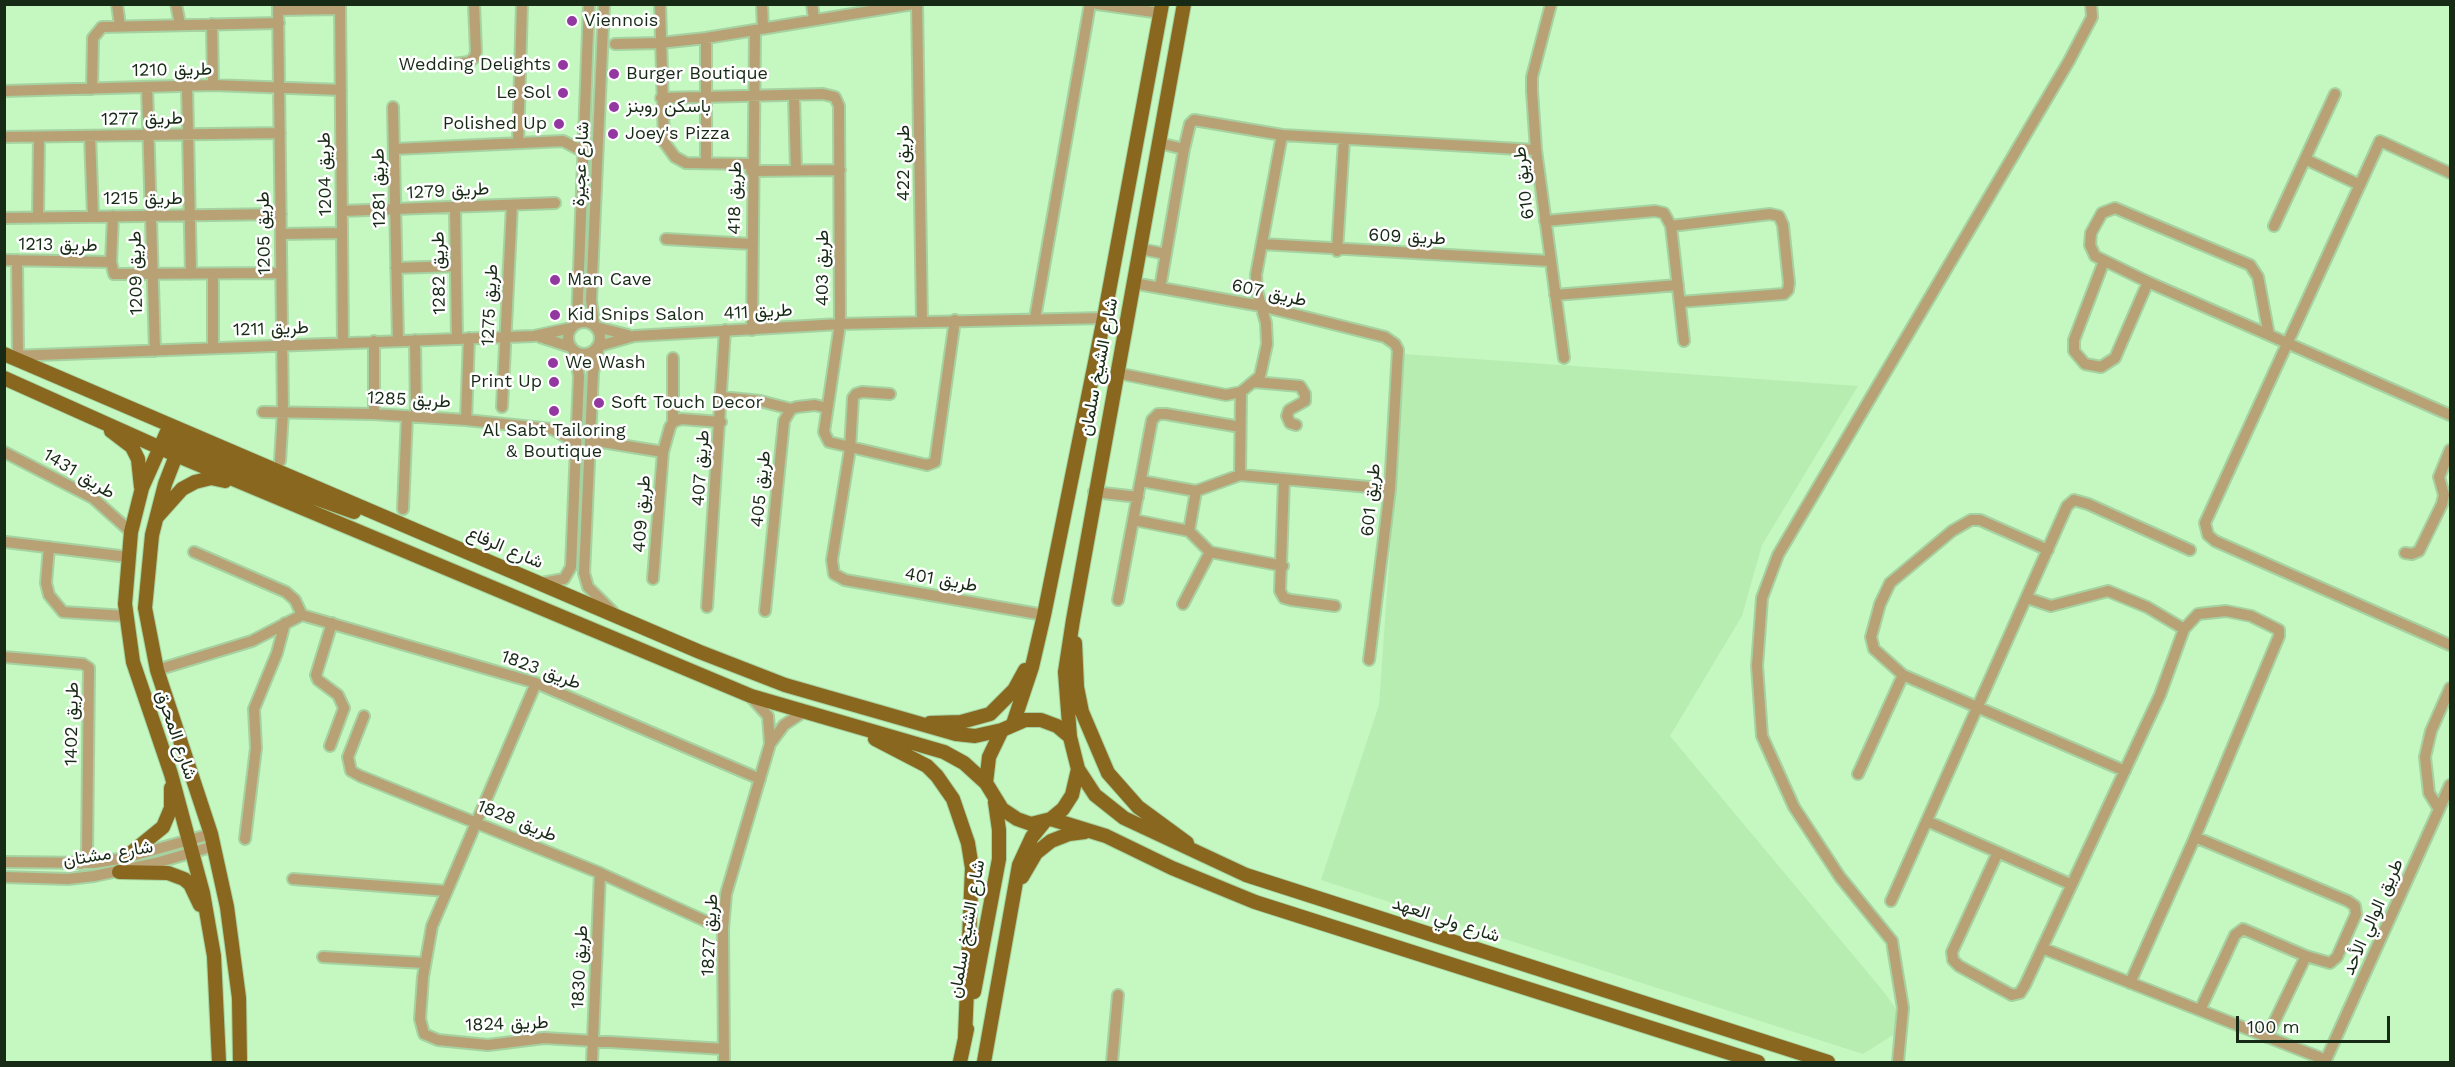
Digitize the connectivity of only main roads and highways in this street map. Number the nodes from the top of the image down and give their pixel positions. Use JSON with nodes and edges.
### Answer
{"nodes":[{"id":1,"x":1184,"y":4,"type":"edge"},
{"id":2,"x":1162,"y":9,"type":"edge"},
{"id":3,"x":11,"y":355,"type":"edge"},
{"id":4,"x":4,"y":378,"type":"edge"},
{"id":5,"x":94,"y":416,"type":"junction"},
{"id":6,"x":173,"y":426,"type":"junction"},
{"id":7,"x":160,"y":447,"type":"junction"},
{"id":8,"x":178,"y":449,"type":"junction"},
{"id":9,"x":142,"y":488,"type":"junction"},
{"id":10,"x":261,"y":491,"type":"junction"},
{"id":11,"x":402,"y":516,"type":"junction"},
{"id":12,"x":156,"y":518,"type":"junction"},
{"id":13,"x":1072,"y":620,"type":"junction"},
{"id":14,"x":1035,"y":653,"type":"junction"},
{"id":15,"x":926,"y":724,"type":"junction"},
{"id":16,"x":1008,"y":727,"type":"junction"},
{"id":17,"x":858,"y":728,"type":"junction"},
{"id":18,"x":1070,"y":737,"type":"junction"},
{"id":19,"x":1078,"y":769,"type":"junction"},
{"id":20,"x":171,"y":774,"type":"junction"},
{"id":21,"x":986,"y":783,"type":"junction"},
{"id":22,"x":995,"y":802,"type":"junction"},
{"id":23,"x":1048,"y":820,"type":"junction"},
{"id":24,"x":1106,"y":836,"type":"junction"},
{"id":25,"x":125,"y":858,"type":"road end"},
{"id":26,"x":1208,"y":859,"type":"junction"},
{"id":27,"x":119,"y":872,"type":"road end"},
{"id":28,"x":1008,"y":919,"type":"junction"},
{"id":29,"x":210,"y":933,"type":"junction"},
{"id":30,"x":965,"y":1037,"type":"junction"},
{"id":31,"x":219,"y":1062,"type":"edge"},
{"id":32,"x":240,"y":1062,"type":"edge"},
{"id":33,"x":960,"y":1062,"type":"edge"},
{"id":34,"x":984,"y":1062,"type":"edge"},
{"id":35,"x":1758,"y":1062,"type":"edge"},
{"id":36,"x":1828,"y":1062,"type":"edge"}],
"edges":[{"from":1,"to":13,"type":"main road","name":"شارع الشيخ سلمان"},
{"from":2,"to":14,"type":"main road","name":"شارع الشيخ سلمان"},
{"from":3,"to":6,"type":"main road","name":"شارع الرفاع"},
{"from":4,"to":5,"type":"main road"},
{"from":5,"to":7,"type":"main road"},
{"from":5,"to":9,"type":"main road"},
{"from":6,"to":7,"type":"main road","name":"شارع المحرق"},
{"from":6,"to":8,"type":"main road"},
{"from":6,"to":11,"type":"main road","name":"شارع الرفاع"},
{"from":7,"to":8,"type":"main road"},
{"from":7,"to":9,"type":"main road","name":"شارع المحرق"},
{"from":8,"to":10,"type":"main road"},
{"from":8,"to":11,"type":"main road"},
{"from":8,"to":12,"type":"main road","name":"شارع المحرق"},
{"from":9,"to":20,"type":"main road","name":"شارع المحرق"},
{"from":10,"to":12,"type":"main road"},
{"from":10,"to":17,"type":"main road"},
{"from":11,"to":15,"type":"main road","name":"شارع الرفاع"},
{"from":12,"to":32,"type":"main road","name":"شارع المحرق"},
{"from":13,"to":18,"type":"main road","name":"شارع الشيخ سلمان"},
{"from":13,"to":26,"type":"main road"},
{"from":14,"to":15,"type":"main road"},
{"from":14,"to":16,"type":"main road","name":"شارع الشيخ سلمان"},
{"from":15,"to":16,"type":"main road","name":"شارع الرفاع"},
{"from":16,"to":18,"type":"main road"},
{"from":16,"to":21,"type":"main road"},
{"from":17,"to":21,"type":"main road"},
{"from":17,"to":30,"type":"main road"},
{"from":18,"to":19,"type":"main road"},
{"from":19,"to":23,"type":"main road"},
{"from":19,"to":26,"type":"main road","name":"شارع ولي العهد"},
{"from":20,"to":25,"type":"main road"},
{"from":20,"to":29,"type":"main road","name":"شارع المحرق"},
{"from":21,"to":22,"type":"main road"},
{"from":22,"to":23,"type":"main road"},
{"from":22,"to":30,"type":"main road","name":"شارع الشيخ سلمان"},
{"from":23,"to":24,"type":"main road"},
{"from":23,"to":28,"type":"main road"},
{"from":24,"to":28,"type":"main road"},
{"from":24,"to":35,"type":"main road"},
{"from":26,"to":36,"type":"main road","name":"شارع ولي العهد"},
{"from":27,"to":29,"type":"main road"},
{"from":28,"to":34,"type":"main road"},
{"from":29,"to":31,"type":"main road","name":"شارع المحرق"},
{"from":30,"to":33,"type":"main road","name":"شارع الشيخ سلمان"}]}
